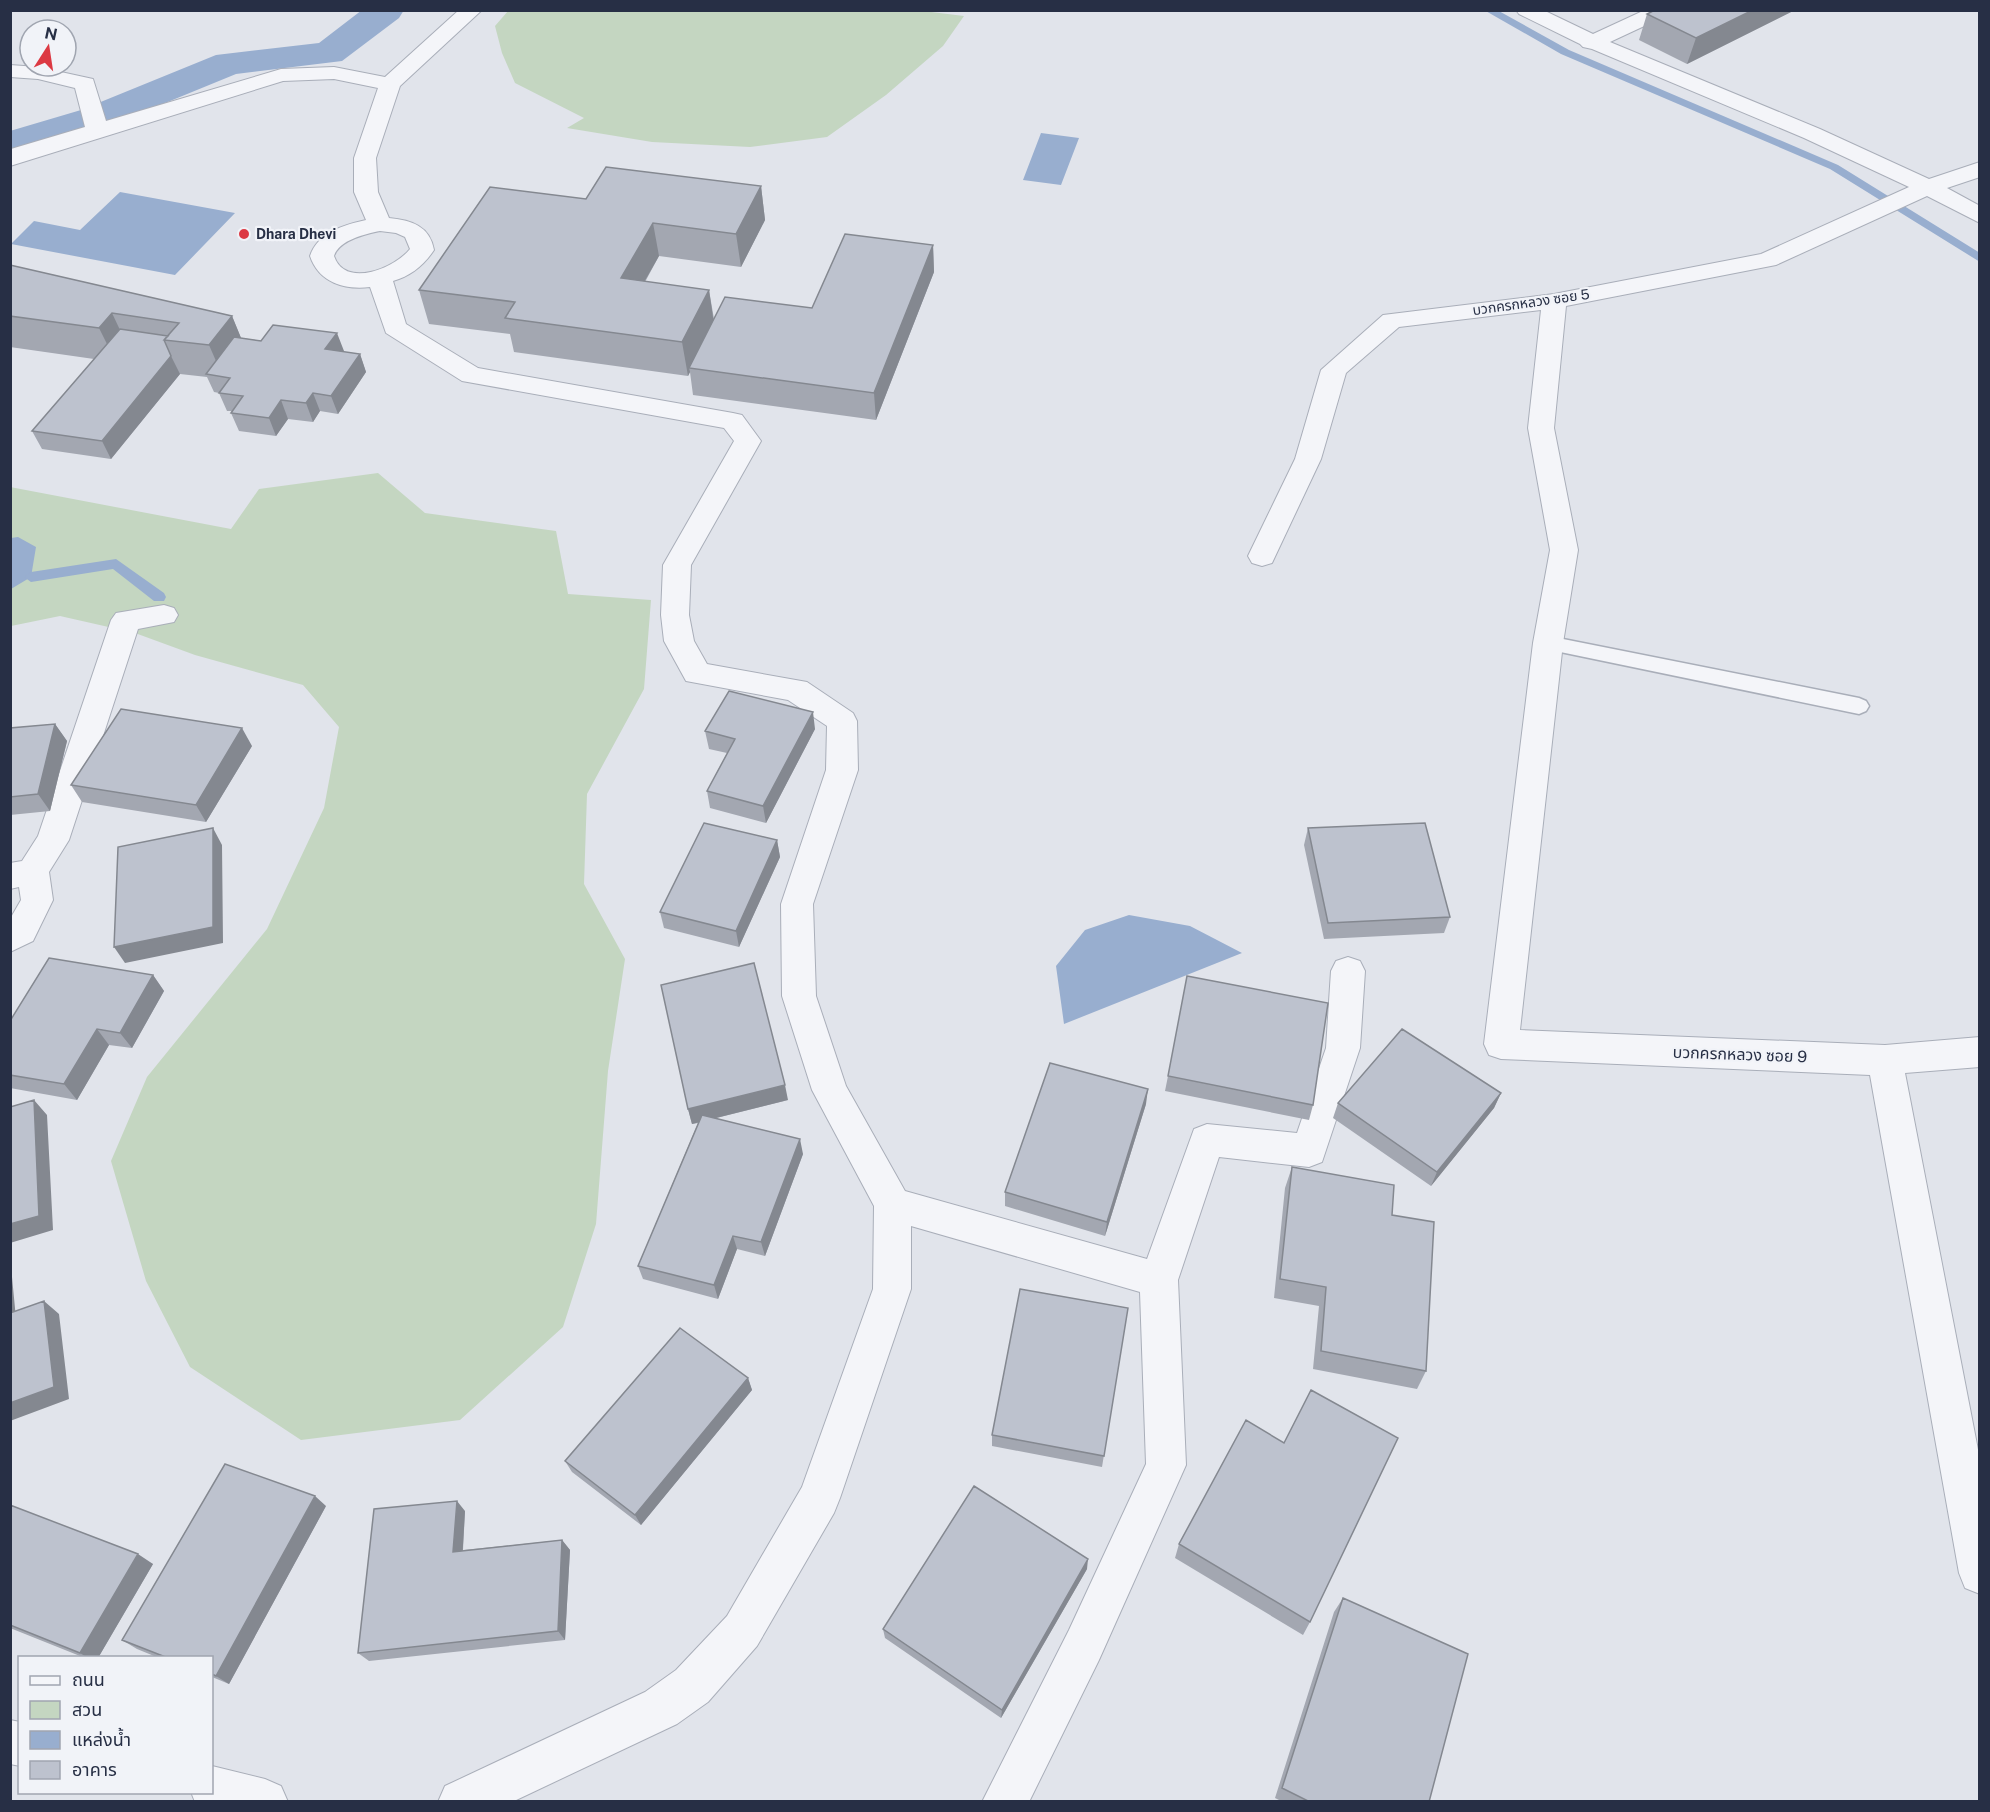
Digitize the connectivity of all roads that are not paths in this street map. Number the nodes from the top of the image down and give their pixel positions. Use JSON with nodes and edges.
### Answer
{"nodes":[{"id":1,"x":472,"y":10,"type":"edge"},
{"id":2,"x":1526,"y":10,"type":"edge"},
{"id":3,"x":1663,"y":10,"type":"edge"},
{"id":4,"x":1590,"y":43,"type":"junction"},
{"id":5,"x":10,"y":71,"type":"edge"},
{"id":6,"x":390,"y":84,"type":"junction"},
{"id":7,"x":96,"y":130,"type":"junction"},
{"id":8,"x":10,"y":159,"type":"edge"},
{"id":9,"x":1980,"y":170,"type":"edge"},
{"id":10,"x":1929,"y":187,"type":"junction"},
{"id":11,"x":1980,"y":216,"type":"edge"},
{"id":12,"x":380,"y":224,"type":"junction"},
{"id":13,"x":380,"y":278,"type":"junction"},
{"id":14,"x":1554,"y":301,"type":"junction"},
{"id":15,"x":1262,"y":556,"type":"dead end"},
{"id":16,"x":164,"y":615,"type":"dead end"},
{"id":17,"x":1548,"y":643,"type":"junction"},
{"id":18,"x":1859,"y":706,"type":"dead end"},
{"id":19,"x":22,"y":874,"type":"edge"},
{"id":20,"x":10,"y":938,"type":"edge"},
{"id":21,"x":1348,"y":971,"type":"dead end"},
{"id":22,"x":1980,"y":1052,"type":"edge"},
{"id":23,"x":1885,"y":1060,"type":"junction"},
{"id":24,"x":893,"y":1204,"type":"junction"},
{"id":25,"x":1159,"y":1280,"type":"junction"},
{"id":26,"x":1980,"y":1573,"type":"edge"},
{"id":27,"x":213,"y":1789,"type":"edge"},
{"id":28,"x":265,"y":1802,"type":"edge"},
{"id":29,"x":460,"y":1802,"type":"edge"},
{"id":30,"x":1005,"y":1802,"type":"edge"}],
"edges":[{"from":1,"to":6,"type":"street"},
{"from":2,"to":4,"type":"street"},
{"from":3,"to":4,"type":"street"},
{"from":4,"to":10,"type":"street"},
{"from":5,"to":7,"type":"street"},
{"from":6,"to":7,"type":"street"},
{"from":6,"to":12,"type":"street"},
{"from":7,"to":8,"type":"street"},
{"from":9,"to":10,"type":"street","name":"บวกครกหลวง ซอย 5"},
{"from":10,"to":11,"type":"street"},
{"from":10,"to":14,"type":"street","name":"บวกครกหลวง ซอย 5"},
{"from":12,"to":13,"type":"street"},
{"from":12,"to":13,"type":"street"},
{"from":13,"to":24,"type":"street"},
{"from":14,"to":15,"type":"street","name":"บวกครกหลวง ซอย 5"},
{"from":14,"to":17,"type":"street"},
{"from":16,"to":19,"type":"street"},
{"from":17,"to":18,"type":"lane"},
{"from":17,"to":23,"type":"street","name":"บวกครกหลวง ซอย 9"},
{"from":19,"to":20,"type":"street"},
{"from":21,"to":25,"type":"street"},
{"from":22,"to":23,"type":"street","name":"บวกครกหลวง ซอย 9"},
{"from":23,"to":26,"type":"street"},
{"from":24,"to":25,"type":"street"},
{"from":24,"to":29,"type":"street"},
{"from":25,"to":30,"type":"street"},
{"from":27,"to":28,"type":"street"}]}
